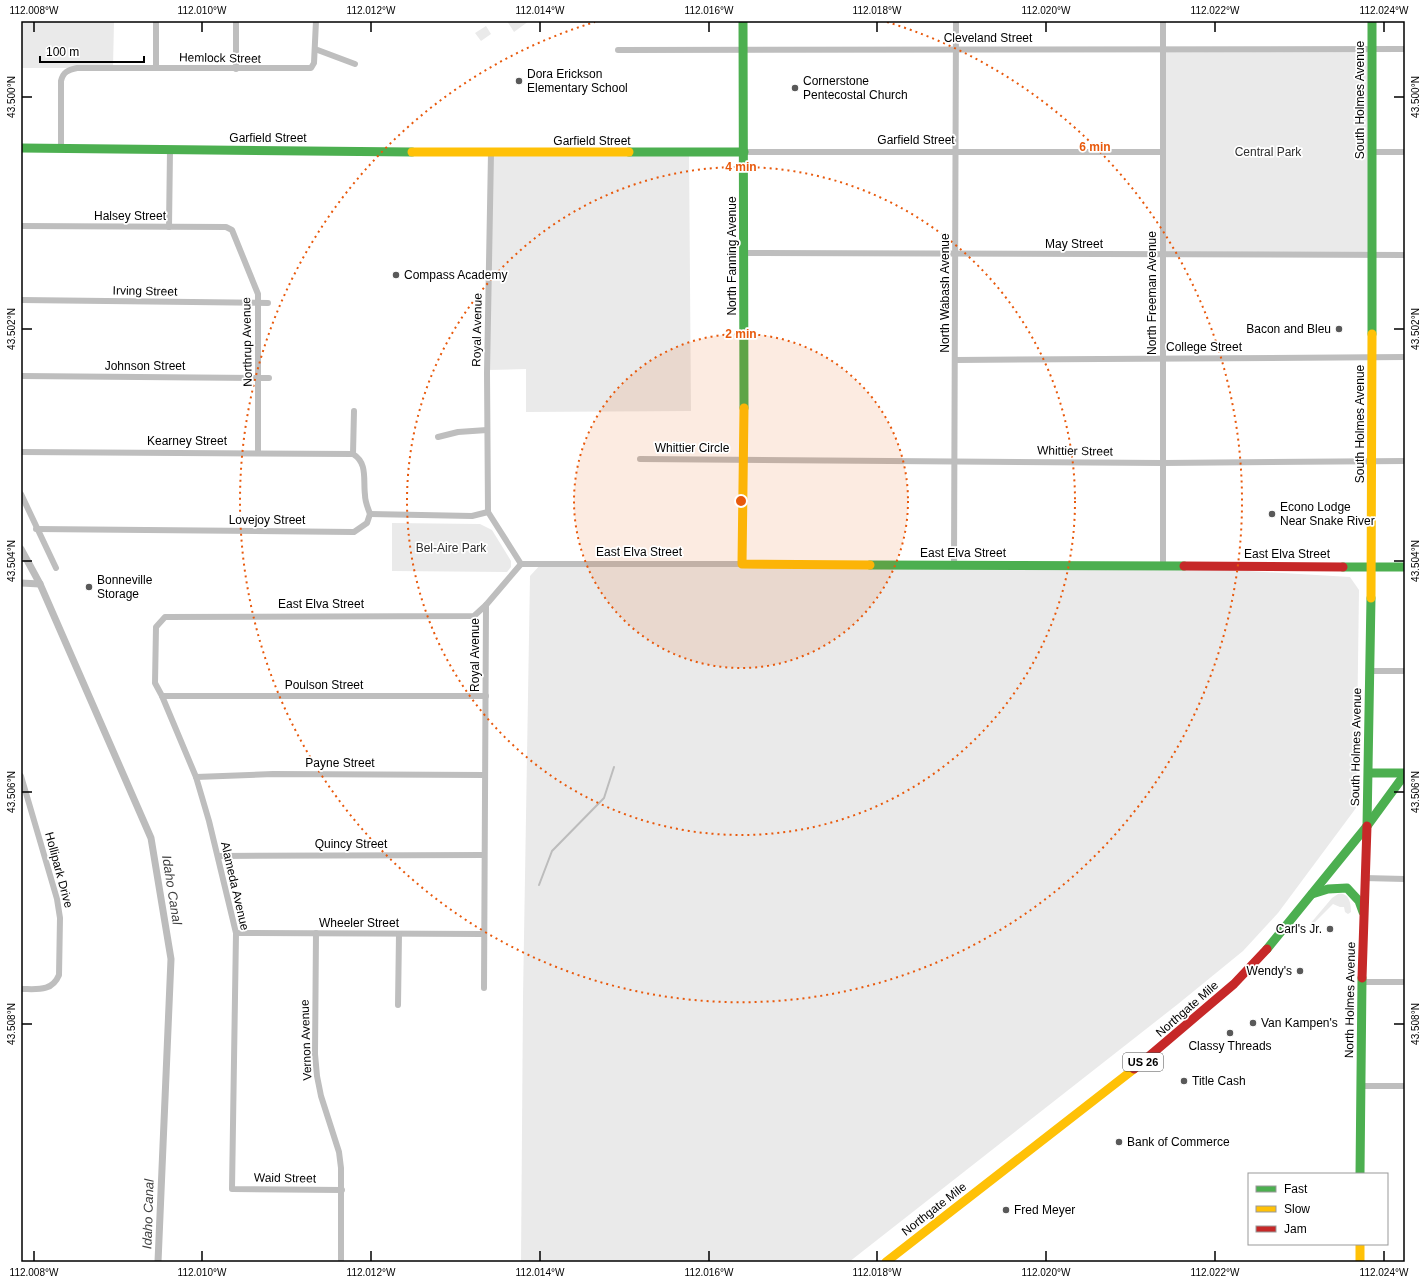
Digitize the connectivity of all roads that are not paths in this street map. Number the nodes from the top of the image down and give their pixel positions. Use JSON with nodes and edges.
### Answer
{"nodes":[{"id":1,"x":156,"y":21,"type":"edge"},
{"id":2,"x":236,"y":21,"type":"edge"},
{"id":3,"x":316,"y":21,"type":"edge"},
{"id":4,"x":743,"y":21,"type":"edge"},
{"id":5,"x":956,"y":21,"type":"edge"},
{"id":6,"x":1163,"y":21,"type":"edge"},
{"id":7,"x":1372,"y":21,"type":"edge"},
{"id":8,"x":315,"y":49,"type":"junction"},
{"id":9,"x":1163,"y":49,"type":"junction"},
{"id":10,"x":1372,"y":49,"type":"junction"},
{"id":11,"x":1405,"y":49,"type":"edge"},
{"id":12,"x":618,"y":50,"type":"dead end"},
{"id":13,"x":743,"y":50,"type":"junction"},
{"id":14,"x":957,"y":50,"type":"junction"},
{"id":15,"x":355,"y":64,"type":"dead end"},
{"id":16,"x":156,"y":68,"type":"junction"},
{"id":17,"x":236,"y":69,"type":"junction"},
{"id":18,"x":21,"y":148,"type":"edge"},
{"id":19,"x":60,"y":149,"type":"junction"},
{"id":20,"x":170,"y":150,"type":"junction"},
{"id":21,"x":744,"y":152,"type":"junction"},
{"id":22,"x":957,"y":152,"type":"junction"},
{"id":23,"x":1163,"y":152,"type":"junction"},
{"id":24,"x":1372,"y":152,"type":"junction"},
{"id":25,"x":1405,"y":152,"type":"edge"},
{"id":26,"x":490,"y":153,"type":"junction"},
{"id":27,"x":21,"y":226,"type":"edge"},
{"id":28,"x":169,"y":227,"type":"junction"},
{"id":29,"x":236,"y":235,"type":"joint"},
{"id":30,"x":744,"y":253,"type":"junction"},
{"id":31,"x":956,"y":254,"type":"junction"},
{"id":32,"x":1164,"y":255,"type":"junction"},
{"id":33,"x":1372,"y":255,"type":"junction"},
{"id":34,"x":1405,"y":255,"type":"edge"},
{"id":35,"x":21,"y":300,"type":"edge"},
{"id":36,"x":258,"y":303,"type":"junction"},
{"id":37,"x":268,"y":303,"type":"dead end"},
{"id":38,"x":1372,"y":357,"type":"junction"},
{"id":39,"x":1405,"y":357,"type":"edge"},
{"id":40,"x":1163,"y":358,"type":"junction"},
{"id":41,"x":956,"y":360,"type":"junction"},
{"id":42,"x":21,"y":376,"type":"edge"},
{"id":43,"x":259,"y":378,"type":"junction"},
{"id":44,"x":269,"y":378,"type":"dead end"},
{"id":45,"x":354,"y":411,"type":"dead end"},
{"id":46,"x":487,"y":430,"type":"junction"},
{"id":47,"x":438,"y":437,"type":"dead end"},
{"id":48,"x":21,"y":452,"type":"edge"},
{"id":49,"x":258,"y":453,"type":"junction"},
{"id":50,"x":353,"y":454,"type":"junction"},
{"id":51,"x":640,"y":459,"type":"dead end"},
{"id":52,"x":744,"y":460,"type":"junction"},
{"id":53,"x":955,"y":461,"type":"junction"},
{"id":54,"x":1405,"y":461,"type":"edge"},
{"id":55,"x":1372,"y":462,"type":"junction"},
{"id":56,"x":1162,"y":463,"type":"junction"},
{"id":57,"x":21,"y":494,"type":"edge"},
{"id":58,"x":488,"y":512,"type":"junction"},
{"id":59,"x":370,"y":514,"type":"junction"},
{"id":60,"x":36,"y":529,"type":"junction"},
{"id":61,"x":521,"y":564,"type":"junction"},
{"id":62,"x":742,"y":564,"type":"junction"},
{"id":63,"x":954,"y":565,"type":"junction"},
{"id":64,"x":1163,"y":566,"type":"junction"},
{"id":65,"x":1371,"y":567,"type":"junction"},
{"id":66,"x":1405,"y":567,"type":"edge"},
{"id":67,"x":56,"y":568,"type":"dead end"},
{"id":68,"x":486,"y":605,"type":"junction"},
{"id":69,"x":156,"y":627,"type":"joint"},
{"id":70,"x":1370,"y":671,"type":"junction"},
{"id":71,"x":1405,"y":671,"type":"edge"},
{"id":72,"x":162,"y":696,"type":"junction"},
{"id":73,"x":486,"y":696,"type":"junction"},
{"id":74,"x":1369,"y":773,"type":"junction"},
{"id":75,"x":1405,"y":774,"type":"edge"},
{"id":76,"x":485,"y":775,"type":"junction"},
{"id":77,"x":21,"y":776,"type":"edge"},
{"id":78,"x":196,"y":778,"type":"junction"},
{"id":79,"x":1366,"y":826,"type":"junction"},
{"id":80,"x":484,"y":855,"type":"junction"},
{"id":81,"x":218,"y":856,"type":"junction"},
{"id":82,"x":1364,"y":878,"type":"junction"},
{"id":83,"x":1405,"y":879,"type":"edge"},
{"id":84,"x":1312,"y":894,"type":"junction"},
{"id":85,"x":1363,"y":912,"type":"junction"},
{"id":86,"x":236,"y":933,"type":"junction"},
{"id":87,"x":316,"y":933,"type":"junction"},
{"id":88,"x":399,"y":934,"type":"junction"},
{"id":89,"x":483,"y":934,"type":"junction"},
{"id":90,"x":1362,"y":982,"type":"junction"},
{"id":91,"x":1405,"y":982,"type":"edge"},
{"id":92,"x":484,"y":988,"type":"dead end"},
{"id":93,"x":21,"y":989,"type":"edge"},
{"id":94,"x":398,"y":1005,"type":"dead end"},
{"id":95,"x":1361,"y":1086,"type":"junction"},
{"id":96,"x":1405,"y":1086,"type":"edge"},
{"id":97,"x":1360,"y":1173,"type":"edge"},
{"id":98,"x":232,"y":1184,"type":"joint"},
{"id":99,"x":342,"y":1190,"type":"junction"},
{"id":100,"x":1360,"y":1245,"type":"edge"},
{"id":101,"x":341,"y":1262,"type":"edge"},
{"id":102,"x":886,"y":1262,"type":"edge"},
{"id":103,"x":1360,"y":1262,"type":"edge"}],
"edges":[{"from":1,"to":16,"type":"street"},
{"from":2,"to":17,"type":"street"},
{"from":3,"to":8,"type":"street"},
{"from":4,"to":13,"type":"main road","name":"North Fanning Avenue"},
{"from":5,"to":14,"type":"street","name":"North Wabash Avenue"},
{"from":6,"to":9,"type":"street","name":"North Freeman Avenue"},
{"from":7,"to":10,"type":"main road","name":"South Holmes Avenue"},
{"from":8,"to":15,"type":"street"},
{"from":8,"to":17,"type":"street","name":"Hemlock Street"},
{"from":9,"to":10,"type":"street","name":"Cleveland Street"},
{"from":9,"to":14,"type":"street","name":"Cleveland Street"},
{"from":9,"to":23,"type":"street","name":"North Freeman Avenue"},
{"from":10,"to":11,"type":"street","name":"Cleveland Street"},
{"from":10,"to":24,"type":"main road","name":"South Holmes Avenue"},
{"from":12,"to":13,"type":"street","name":"Cleveland Street"},
{"from":13,"to":14,"type":"street","name":"Cleveland Street"},
{"from":13,"to":21,"type":"main road","name":"North Fanning Avenue"},
{"from":14,"to":22,"type":"street","name":"North Wabash Avenue"},
{"from":16,"to":17,"type":"street","name":"Hemlock Street"},
{"from":16,"to":19,"type":"street","name":"Hemlock Street"},
{"from":18,"to":19,"type":"main road","name":"Garfield Street"},
{"from":19,"to":20,"type":"main road","name":"Garfield Street"},
{"from":20,"to":26,"type":"main road","name":"Garfield Street"},
{"from":20,"to":28,"type":"street"},
{"from":21,"to":22,"type":"street","name":"Garfield Street"},
{"from":21,"to":26,"type":"main road","name":"Garfield Street"},
{"from":21,"to":30,"type":"main road","name":"North Fanning Avenue"},
{"from":22,"to":23,"type":"street","name":"Garfield Street"},
{"from":22,"to":31,"type":"street","name":"North Wabash Avenue"},
{"from":23,"to":32,"type":"street","name":"North Freeman Avenue"},
{"from":24,"to":25,"type":"street"},
{"from":24,"to":33,"type":"main road","name":"South Holmes Avenue"},
{"from":26,"to":46,"type":"street","name":"Royal Avenue"},
{"from":27,"to":28,"type":"street","name":"Halsey Street"},
{"from":28,"to":29,"type":"street","name":"Halsey Street"},
{"from":29,"to":36,"type":"street","name":"Northrup Avenue"},
{"from":30,"to":31,"type":"street","name":"May Street"},
{"from":30,"to":52,"type":"main road","name":"North Fanning Avenue"},
{"from":31,"to":32,"type":"street","name":"May Street"},
{"from":31,"to":41,"type":"street","name":"North Wabash Avenue"},
{"from":32,"to":33,"type":"street","name":"May Street"},
{"from":32,"to":40,"type":"street","name":"North Freeman Avenue"},
{"from":33,"to":34,"type":"street","name":"May Street"},
{"from":33,"to":38,"type":"main road","name":"South Holmes Avenue"},
{"from":35,"to":36,"type":"street","name":"Irving Street"},
{"from":36,"to":37,"type":"street","name":"Irving Street"},
{"from":36,"to":43,"type":"street","name":"Northrup Avenue"},
{"from":38,"to":39,"type":"street","name":"College Street"},
{"from":38,"to":40,"type":"street","name":"College Street"},
{"from":38,"to":55,"type":"main road","name":"South Holmes Avenue"},
{"from":40,"to":41,"type":"street","name":"College Street"},
{"from":40,"to":56,"type":"street","name":"North Freeman Avenue"},
{"from":41,"to":53,"type":"street","name":"North Wabash Avenue"},
{"from":42,"to":43,"type":"street","name":"Johnson Street"},
{"from":43,"to":44,"type":"street","name":"Johnson Street"},
{"from":43,"to":49,"type":"street","name":"Northrup Avenue"},
{"from":45,"to":50,"type":"street"},
{"from":46,"to":47,"type":"street"},
{"from":46,"to":58,"type":"street","name":"Royal Avenue"},
{"from":48,"to":49,"type":"street","name":"Kearney Street"},
{"from":49,"to":50,"type":"street","name":"Kearney Street"},
{"from":50,"to":59,"type":"street"},
{"from":51,"to":52,"type":"street","name":"Whittier Circle"},
{"from":52,"to":53,"type":"street","name":"Whittier Street"},
{"from":52,"to":62,"type":"main road","name":"North Fanning Avenue"},
{"from":53,"to":56,"type":"street","name":"Whittier Street"},
{"from":53,"to":63,"type":"street","name":"North Wabash Avenue"},
{"from":54,"to":55,"type":"street","name":"Whittier Street"},
{"from":55,"to":56,"type":"street","name":"Whittier Street"},
{"from":55,"to":65,"type":"main road","name":"South Holmes Avenue"},
{"from":56,"to":64,"type":"street","name":"North Freeman Avenue"},
{"from":57,"to":60,"type":"street"},
{"from":58,"to":59,"type":"street"},
{"from":58,"to":61,"type":"street"},
{"from":59,"to":60,"type":"street","name":"Lovejoy Street"},
{"from":60,"to":67,"type":"street"},
{"from":61,"to":62,"type":"street","name":"East Elva Street"},
{"from":61,"to":68,"type":"street","name":"Royal Avenue"},
{"from":62,"to":63,"type":"main road","name":"East Elva Street"},
{"from":63,"to":64,"type":"main road","name":"East Elva Street"},
{"from":64,"to":65,"type":"main road","name":"East Elva Street"},
{"from":65,"to":66,"type":"main road","name":"East Elva Street"},
{"from":65,"to":70,"type":"main road","name":"South Holmes Avenue"},
{"from":68,"to":69,"type":"street","name":"East Elva Street"},
{"from":68,"to":73,"type":"street","name":"Royal Avenue"},
{"from":69,"to":72,"type":"street","name":"Alameda Avenue"},
{"from":70,"to":71,"type":"street"},
{"from":70,"to":74,"type":"main road","name":"South Holmes Avenue"},
{"from":72,"to":73,"type":"street","name":"Poulson Street"},
{"from":72,"to":78,"type":"street","name":"Alameda Avenue"},
{"from":73,"to":76,"type":"street","name":"Royal Avenue"},
{"from":74,"to":75,"type":"main road"},
{"from":74,"to":79,"type":"main road","name":"South Holmes Avenue"},
{"from":75,"to":79,"type":"main road","name":"Northgate Mile","number":"US 26"},
{"from":76,"to":78,"type":"street","name":"Payne Street"},
{"from":76,"to":80,"type":"street","name":"Royal Avenue"},
{"from":77,"to":93,"type":"street","name":"Hollipark Drive"},
{"from":78,"to":81,"type":"street","name":"Alameda Avenue"},
{"from":79,"to":82,"type":"main road","name":"North Holmes Avenue"},
{"from":79,"to":84,"type":"main road","name":"Northgate Mile","number":"US 26"},
{"from":80,"to":81,"type":"street","name":"Quincy Street"},
{"from":80,"to":89,"type":"street","name":"Royal Avenue"},
{"from":81,"to":86,"type":"street","name":"Alameda Avenue"},
{"from":82,"to":83,"type":"street"},
{"from":82,"to":85,"type":"main road","name":"North Holmes Avenue"},
{"from":84,"to":85,"type":"main road"},
{"from":84,"to":102,"type":"main road","name":"Northgate Mile","number":"US 26"},
{"from":85,"to":90,"type":"main road","name":"North Holmes Avenue"},
{"from":86,"to":87,"type":"street","name":"Wheeler Street"},
{"from":86,"to":98,"type":"street","name":"Alameda Avenue"},
{"from":87,"to":88,"type":"street","name":"Wheeler Street"},
{"from":87,"to":99,"type":"street","name":"Vernon Avenue"},
{"from":88,"to":89,"type":"street","name":"Wheeler Street"},
{"from":88,"to":94,"type":"street"},
{"from":89,"to":92,"type":"street","name":"Royal Avenue"},
{"from":90,"to":91,"type":"street"},
{"from":90,"to":95,"type":"main road","name":"North Holmes Avenue"},
{"from":95,"to":96,"type":"street"},
{"from":95,"to":97,"type":"main road","name":"North Holmes Avenue"},
{"from":98,"to":99,"type":"street","name":"Waid Street"},
{"from":99,"to":101,"type":"street","name":"Vernon Avenue"},
{"from":100,"to":103,"type":"main road"}]}
